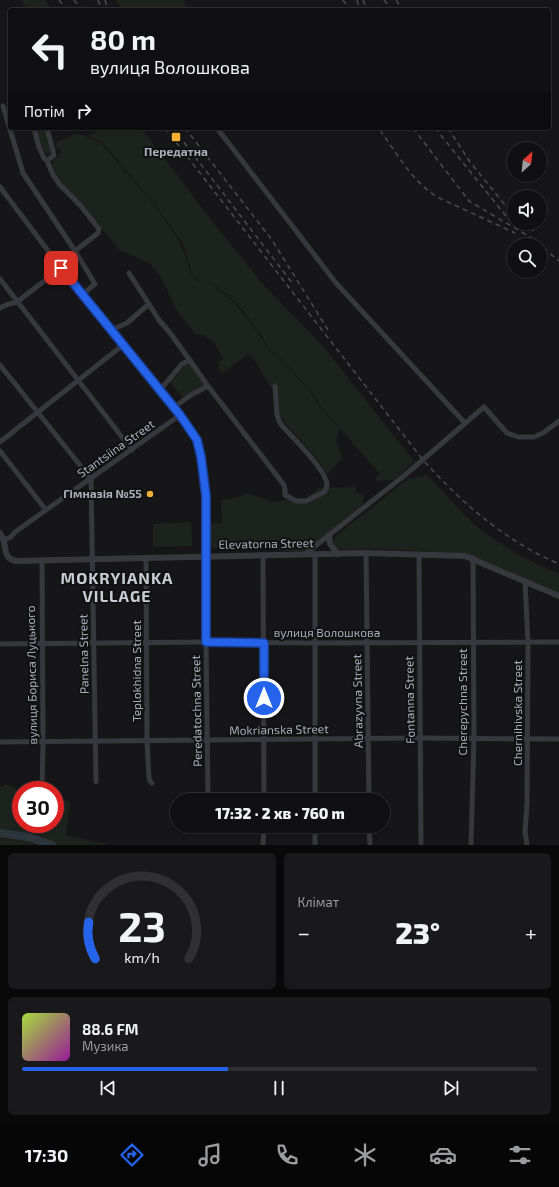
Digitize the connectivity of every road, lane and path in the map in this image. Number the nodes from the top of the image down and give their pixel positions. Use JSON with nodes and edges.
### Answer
{"nodes":[{"id":1,"x":3,"y":106,"type":"dead end"},
{"id":2,"x":8,"y":123,"type":"edge"},
{"id":3,"x":10,"y":130,"type":"edge"},
{"id":4,"x":35,"y":130,"type":"edge"},
{"id":5,"x":48,"y":130,"type":"edge"},
{"id":6,"x":219,"y":130,"type":"edge"},
{"id":7,"x":47,"y":161,"type":"junction"},
{"id":8,"x":0,"y":187,"type":"edge"},
{"id":9,"x":75,"y":251,"type":"junction"},
{"id":10,"x":61,"y":268,"type":"junction"},
{"id":11,"x":129,"y":273,"type":"dead end"},
{"id":12,"x":0,"y":280,"type":"edge"},
{"id":13,"x":82,"y":295,"type":"junction"},
{"id":14,"x":18,"y":302,"type":"junction"},
{"id":15,"x":149,"y":304,"type":"junction"},
{"id":16,"x":0,"y":308,"type":"edge"},
{"id":17,"x":111,"y":330,"type":"junction"},
{"id":18,"x":123,"y":345,"type":"junction"},
{"id":19,"x":190,"y":360,"type":"junction"},
{"id":20,"x":0,"y":364,"type":"edge"},
{"id":21,"x":78,"y":380,"type":"junction"},
{"id":22,"x":208,"y":386,"type":"junction"},
{"id":23,"x":275,"y":386,"type":"dead end"},
{"id":24,"x":160,"y":390,"type":"junction"},
{"id":25,"x":174,"y":407,"type":"junction"},
{"id":26,"x":38,"y":412,"type":"junction"},
{"id":27,"x":180,"y":415,"type":"junction"},
{"id":28,"x":559,"y":421,"type":"edge"},
{"id":29,"x":465,"y":423,"type":"junction"},
{"id":30,"x":0,"y":442,"type":"edge"},
{"id":31,"x":132,"y":450,"type":"junction"},
{"id":32,"x":0,"y":451,"type":"edge"},
{"id":33,"x":91,"y":479,"type":"junction"},
{"id":34,"x":46,"y":510,"type":"junction"},
{"id":35,"x":0,"y":533,"type":"edge"},
{"id":36,"x":330,"y":535,"type":"junction"},
{"id":37,"x":4,"y":540,"type":"junction"},
{"id":38,"x":2,"y":552,"type":"edge"},
{"id":39,"x":366,"y":553,"type":"junction"},
{"id":40,"x":305,"y":554,"type":"junction"},
{"id":41,"x":315,"y":554,"type":"junction"},
{"id":42,"x":338,"y":554,"type":"junction"},
{"id":43,"x":419,"y":554,"type":"junction"},
{"id":44,"x":263,"y":555,"type":"junction"},
{"id":45,"x":205,"y":557,"type":"junction"},
{"id":46,"x":146,"y":558,"type":"junction"},
{"id":47,"x":473,"y":558,"type":"junction"},
{"id":48,"x":92,"y":559,"type":"junction"},
{"id":49,"x":42,"y":560,"type":"junction"},
{"id":50,"x":525,"y":581,"type":"junction"},
{"id":51,"x":559,"y":596,"type":"edge"},
{"id":52,"x":206,"y":642,"type":"junction"},
{"id":53,"x":473,"y":642,"type":"junction"},
{"id":54,"x":559,"y":642,"type":"edge"},
{"id":55,"x":264,"y":643,"type":"junction"},
{"id":56,"x":315,"y":643,"type":"junction"},
{"id":57,"x":367,"y":643,"type":"junction"},
{"id":58,"x":420,"y":643,"type":"junction"},
{"id":59,"x":528,"y":643,"type":"junction"},
{"id":60,"x":0,"y":644,"type":"edge"},
{"id":61,"x":42,"y":644,"type":"junction"},
{"id":62,"x":94,"y":644,"type":"junction"},
{"id":63,"x":148,"y":644,"type":"junction"},
{"id":64,"x":474,"y":737,"type":"junction"},
{"id":65,"x":368,"y":738,"type":"junction"},
{"id":66,"x":420,"y":738,"type":"junction"},
{"id":67,"x":528,"y":738,"type":"junction"},
{"id":68,"x":264,"y":739,"type":"junction"},
{"id":69,"x":316,"y":739,"type":"junction"},
{"id":70,"x":559,"y":739,"type":"edge"},
{"id":71,"x":95,"y":741,"type":"junction"},
{"id":72,"x":147,"y":741,"type":"junction"},
{"id":73,"x":208,"y":741,"type":"junction"},
{"id":74,"x":0,"y":742,"type":"edge"},
{"id":75,"x":44,"y":742,"type":"junction"},
{"id":76,"x":42,"y":781,"type":"edge"},
{"id":77,"x":96,"y":782,"type":"dead end"},
{"id":78,"x":152,"y":783,"type":"dead end"},
{"id":79,"x":208,"y":793,"type":"edge"},
{"id":80,"x":264,"y":793,"type":"edge"},
{"id":81,"x":315,"y":793,"type":"edge"},
{"id":82,"x":369,"y":793,"type":"edge"},
{"id":83,"x":264,"y":833,"type":"edge"},
{"id":84,"x":315,"y":833,"type":"edge"},
{"id":85,"x":369,"y":833,"type":"edge"},
{"id":86,"x":263,"y":845,"type":"edge"},
{"id":87,"x":315,"y":845,"type":"edge"},
{"id":88,"x":370,"y":845,"type":"edge"},
{"id":89,"x":421,"y":845,"type":"edge"},
{"id":90,"x":471,"y":845,"type":"edge"},
{"id":91,"x":527,"y":845,"type":"edge"}],
"edges":[{"from":1,"to":2,"type":"street"},
{"from":3,"to":9,"type":"street"},
{"from":4,"to":7,"type":"street"},
{"from":5,"to":7,"type":"street"},
{"from":6,"to":29,"type":"street"},
{"from":7,"to":9,"type":"street"},
{"from":8,"to":10,"type":"street","name":"Peredatochna Street"},
{"from":9,"to":13,"type":"street"},
{"from":10,"to":13,"type":"street","name":"Peredatochna Street"},
{"from":10,"to":14,"type":"street"},
{"from":11,"to":15,"type":"street"},
{"from":12,"to":14,"type":"street"},
{"from":13,"to":17,"type":"street","name":"Peredatochna Street"},
{"from":14,"to":16,"type":"street"},
{"from":14,"to":21,"type":"street"},
{"from":15,"to":17,"type":"street"},
{"from":15,"to":19,"type":"street"},
{"from":17,"to":18,"type":"street","name":"Peredatochna Street"},
{"from":18,"to":21,"type":"street"},
{"from":18,"to":24,"type":"street","name":"Peredatochna Street"},
{"from":19,"to":22,"type":"street"},
{"from":19,"to":24,"type":"street"},
{"from":20,"to":26,"type":"street"},
{"from":21,"to":26,"type":"street"},
{"from":21,"to":31,"type":"street"},
{"from":22,"to":23,"type":"street"},
{"from":22,"to":25,"type":"street"},
{"from":24,"to":25,"type":"street","name":"Peredatochna Street"},
{"from":25,"to":27,"type":"street","name":"Peredatochna Street"},
{"from":26,"to":30,"type":"street"},
{"from":26,"to":33,"type":"street"},
{"from":27,"to":31,"type":"street","name":"Stantsiina Street"},
{"from":27,"to":45,"type":"street","name":"Peredatochna Street"},
{"from":28,"to":29,"type":"street"},
{"from":29,"to":36,"type":"street"},
{"from":31,"to":33,"type":"street","name":"Stantsiina Street"},
{"from":32,"to":34,"type":"street"},
{"from":33,"to":34,"type":"street","name":"Stantsiina Street"},
{"from":33,"to":48,"type":"street","name":"Panelna Street"},
{"from":34,"to":37,"type":"street","name":"Stantsiina Street"},
{"from":35,"to":37,"type":"street"},
{"from":36,"to":40,"type":"street"},
{"from":36,"to":42,"type":"street"},
{"from":37,"to":38,"type":"street","name":"Elevatorna Street"},
{"from":38,"to":49,"type":"street","name":"Elevatorna Street"},
{"from":39,"to":42,"type":"street","name":"Elevatorna Street"},
{"from":39,"to":43,"type":"street","name":"Elevatorna Street"},
{"from":39,"to":57,"type":"street","name":"Abrazyvna Street"},
{"from":40,"to":41,"type":"street","name":"Elevatorna Street"},
{"from":40,"to":44,"type":"street","name":"Elevatorna Street"},
{"from":41,"to":42,"type":"street","name":"Elevatorna Street"},
{"from":41,"to":56,"type":"street"},
{"from":43,"to":47,"type":"street","name":"Elevatorna Street"},
{"from":43,"to":58,"type":"street","name":"Fontanna Street"},
{"from":44,"to":45,"type":"street","name":"Elevatorna Street"},
{"from":44,"to":55,"type":"street"},
{"from":45,"to":46,"type":"street","name":"Elevatorna Street"},
{"from":45,"to":52,"type":"street","name":"Peredatochna Street"},
{"from":46,"to":48,"type":"street","name":"Elevatorna Street"},
{"from":46,"to":63,"type":"street","name":"Teplokhidna Street"},
{"from":47,"to":50,"type":"street","name":"Elevatorna Street"},
{"from":47,"to":53,"type":"street","name":"Cherepychna Street"},
{"from":48,"to":49,"type":"street","name":"Elevatorna Street"},
{"from":48,"to":62,"type":"street","name":"Panelna Street"},
{"from":49,"to":61,"type":"street","name":"вулиця Бориса Луцького"},
{"from":50,"to":51,"type":"street","name":"Elevatorna Street"},
{"from":50,"to":59,"type":"street","name":"Chernihivska Street"},
{"from":52,"to":55,"type":"street","name":"вулиця Волошкова"},
{"from":52,"to":63,"type":"street","name":"вулиця Волошкова"},
{"from":52,"to":73,"type":"street","name":"Peredatochna Street"},
{"from":53,"to":58,"type":"street","name":"вулиця Волошкова"},
{"from":53,"to":59,"type":"street","name":"вулиця Волошкова"},
{"from":53,"to":64,"type":"street","name":"Cherepychna Street"},
{"from":54,"to":59,"type":"street","name":"вулиця Волошкова"},
{"from":55,"to":56,"type":"street","name":"вулиця Волошкова"},
{"from":55,"to":68,"type":"street"},
{"from":56,"to":57,"type":"street","name":"вулиця Волошкова"},
{"from":56,"to":69,"type":"street"},
{"from":57,"to":58,"type":"street","name":"вулиця Волошкова"},
{"from":57,"to":65,"type":"street","name":"Abrazyvna Street"},
{"from":58,"to":66,"type":"street","name":"Fontanna Street"},
{"from":59,"to":67,"type":"street","name":"Chernihivska Street"},
{"from":60,"to":61,"type":"street","name":"вулиця Волошкова"},
{"from":61,"to":62,"type":"street","name":"вулиця Волошкова"},
{"from":61,"to":75,"type":"street","name":"вулиця Бориса Луцького"},
{"from":62,"to":63,"type":"street","name":"вулиця Волошкова"},
{"from":62,"to":71,"type":"street","name":"Panelna Street"},
{"from":63,"to":72,"type":"street","name":"Teplokhidna Street"},
{"from":64,"to":66,"type":"street","name":"Mokrianska Street"},
{"from":64,"to":67,"type":"street","name":"Mokrianska Street"},
{"from":64,"to":90,"type":"street","name":"Cherepychna Street"},
{"from":65,"to":66,"type":"street","name":"Mokrianska Street"},
{"from":65,"to":69,"type":"street","name":"Mokrianska Street"},
{"from":65,"to":82,"type":"street","name":"Abrazyvna Street"},
{"from":66,"to":89,"type":"street","name":"Fontanna Street"},
{"from":67,"to":70,"type":"street","name":"Mokrianska Street"},
{"from":67,"to":91,"type":"street","name":"Chernihivska Street"},
{"from":68,"to":69,"type":"street","name":"Mokrianska Street"},
{"from":68,"to":73,"type":"street","name":"Mokrianska Street"},
{"from":68,"to":80,"type":"street"},
{"from":69,"to":81,"type":"street"},
{"from":71,"to":72,"type":"street","name":"Mokrianska Street"},
{"from":71,"to":75,"type":"street","name":"Mokrianska Street"},
{"from":71,"to":77,"type":"street","name":"Panelna Street"},
{"from":72,"to":73,"type":"street","name":"Mokrianska Street"},
{"from":72,"to":78,"type":"street","name":"Teplokhidna Street"},
{"from":73,"to":79,"type":"street","name":"Peredatochna Street"},
{"from":74,"to":75,"type":"street","name":"Mokrianska Street"},
{"from":75,"to":76,"type":"street","name":"вулиця Бориса Луцького"},
{"from":83,"to":86,"type":"street"},
{"from":84,"to":87,"type":"street"},
{"from":85,"to":88,"type":"street"}]}
